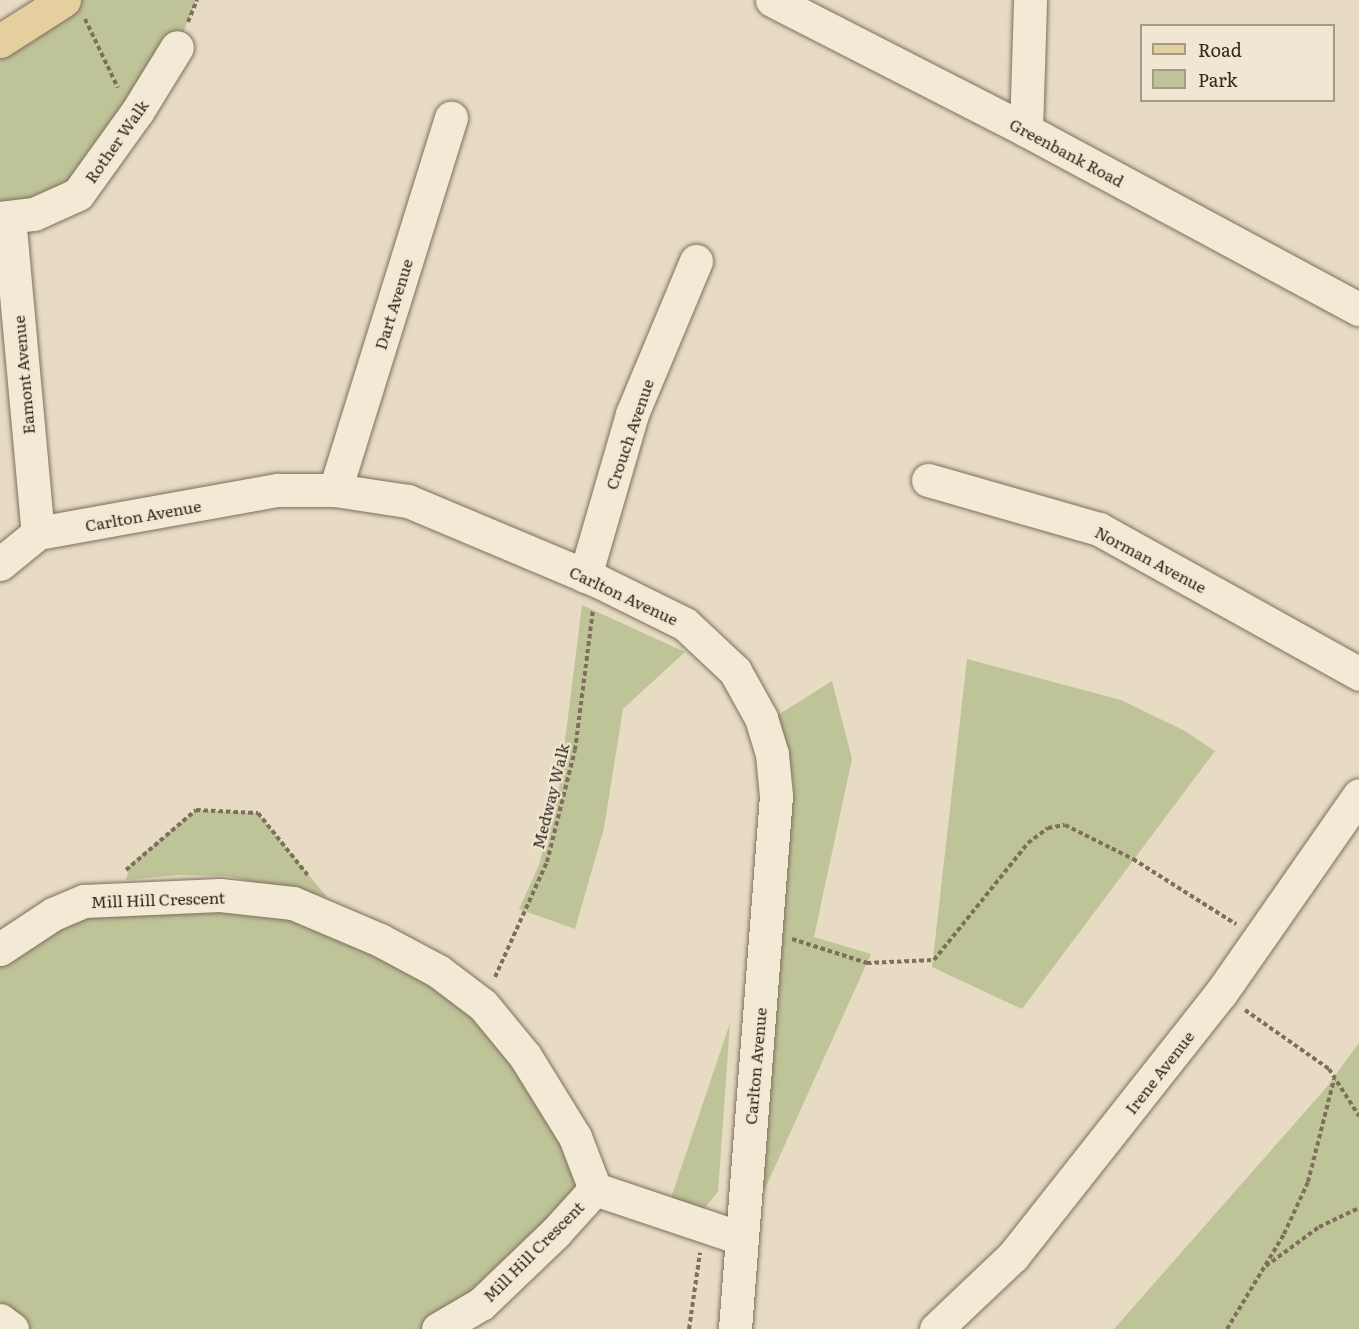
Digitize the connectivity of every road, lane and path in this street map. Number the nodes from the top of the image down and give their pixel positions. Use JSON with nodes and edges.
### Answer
{"nodes":[{"id":1,"x":772,"y":0,"type":"edge"},
{"id":2,"x":1030,"y":0,"type":"edge"},
{"id":3,"x":73,"y":5,"type":"edge"},
{"id":4,"x":0,"y":41,"type":"edge"},
{"id":5,"x":177,"y":47,"type":"dead end"},
{"id":6,"x":133,"y":118,"type":"junction"},
{"id":7,"x":451,"y":118,"type":"dead end"},
{"id":8,"x":1026,"y":130,"type":"junction"},
{"id":9,"x":5,"y":218,"type":"edge"},
{"id":10,"x":696,"y":261,"type":"dead end"},
{"id":11,"x":1359,"y":309,"type":"edge"},
{"id":12,"x":928,"y":480,"type":"dead end"},
{"id":13,"x":335,"y":490,"type":"junction"},
{"id":14,"x":38,"y":533,"type":"junction"},
{"id":15,"x":0,"y":564,"type":"edge"},
{"id":16,"x":591,"y":578,"type":"junction"},
{"id":17,"x":1359,"y":674,"type":"edge"},
{"id":18,"x":1359,"y":795,"type":"edge"},
{"id":19,"x":315,"y":884,"type":"dead end"},
{"id":20,"x":108,"y":899,"type":"junction"},
{"id":21,"x":766,"y":930,"type":"junction"},
{"id":22,"x":1259,"y":939,"type":"junction"},
{"id":23,"x":0,"y":950,"type":"edge"},
{"id":24,"x":1221,"y":993,"type":"junction"},
{"id":25,"x":483,"y":1005,"type":"junction"},
{"id":26,"x":1334,"y":1079,"type":"junction"},
{"id":27,"x":1359,"y":1116,"type":"edge"},
{"id":28,"x":595,"y":1189,"type":"junction"},
{"id":29,"x":1359,"y":1208,"type":"edge"},
{"id":30,"x":703,"y":1225,"type":"junction"},
{"id":31,"x":741,"y":1238,"type":"junction"},
{"id":32,"x":1264,"y":1267,"type":"junction"},
{"id":33,"x":0,"y":1320,"type":"edge"},
{"id":34,"x":12,"y":1329,"type":"edge"},
{"id":35,"x":438,"y":1329,"type":"edge"},
{"id":36,"x":689,"y":1329,"type":"edge"},
{"id":37,"x":735,"y":1329,"type":"edge"},
{"id":38,"x":936,"y":1329,"type":"edge"},
{"id":39,"x":1227,"y":1329,"type":"edge"}],
"edges":[{"from":1,"to":8,"type":"street","name":"Greenbank Road"},
{"from":2,"to":8,"type":"street"},
{"from":3,"to":4,"type":"main road"},
{"from":3,"to":6,"type":"path"},
{"from":5,"to":6,"type":"street","name":"Rother Walk"},
{"from":6,"to":9,"type":"street","name":"Rother Walk"},
{"from":7,"to":13,"type":"street","name":"Dart Avenue"},
{"from":8,"to":11,"type":"street","name":"Greenbank Road"},
{"from":9,"to":14,"type":"street","name":"Eamont Avenue"},
{"from":10,"to":16,"type":"street","name":"Crouch Avenue"},
{"from":12,"to":17,"type":"street","name":"Norman Avenue"},
{"from":13,"to":14,"type":"street","name":"Carlton Avenue"},
{"from":13,"to":16,"type":"street","name":"Carlton Avenue"},
{"from":14,"to":15,"type":"street","name":"Carlton Avenue"},
{"from":16,"to":21,"type":"street","name":"Carlton Avenue"},
{"from":16,"to":25,"type":"path","name":"Medway Walk"},
{"from":18,"to":22,"type":"street","name":"Irene Avenue"},
{"from":19,"to":20,"type":"path"},
{"from":20,"to":23,"type":"street","name":"Mill Hill Crescent"},
{"from":20,"to":25,"type":"street","name":"Mill Hill Crescent"},
{"from":21,"to":22,"type":"path"},
{"from":21,"to":31,"type":"street","name":"Carlton Avenue"},
{"from":22,"to":24,"type":"street","name":"Irene Avenue"},
{"from":24,"to":26,"type":"path"},
{"from":24,"to":38,"type":"street","name":"Irene Avenue"},
{"from":25,"to":28,"type":"street","name":"Mill Hill Crescent"},
{"from":26,"to":27,"type":"path"},
{"from":26,"to":32,"type":"path"},
{"from":28,"to":30,"type":"street","name":"Mill Hill Crescent"},
{"from":28,"to":35,"type":"street","name":"Mill Hill Crescent"},
{"from":29,"to":32,"type":"path"},
{"from":30,"to":31,"type":"street","name":"Mill Hill Crescent"},
{"from":30,"to":36,"type":"path"},
{"from":31,"to":37,"type":"street","name":"Carlton Avenue"},
{"from":32,"to":39,"type":"path"},
{"from":33,"to":34,"type":"street"}]}
